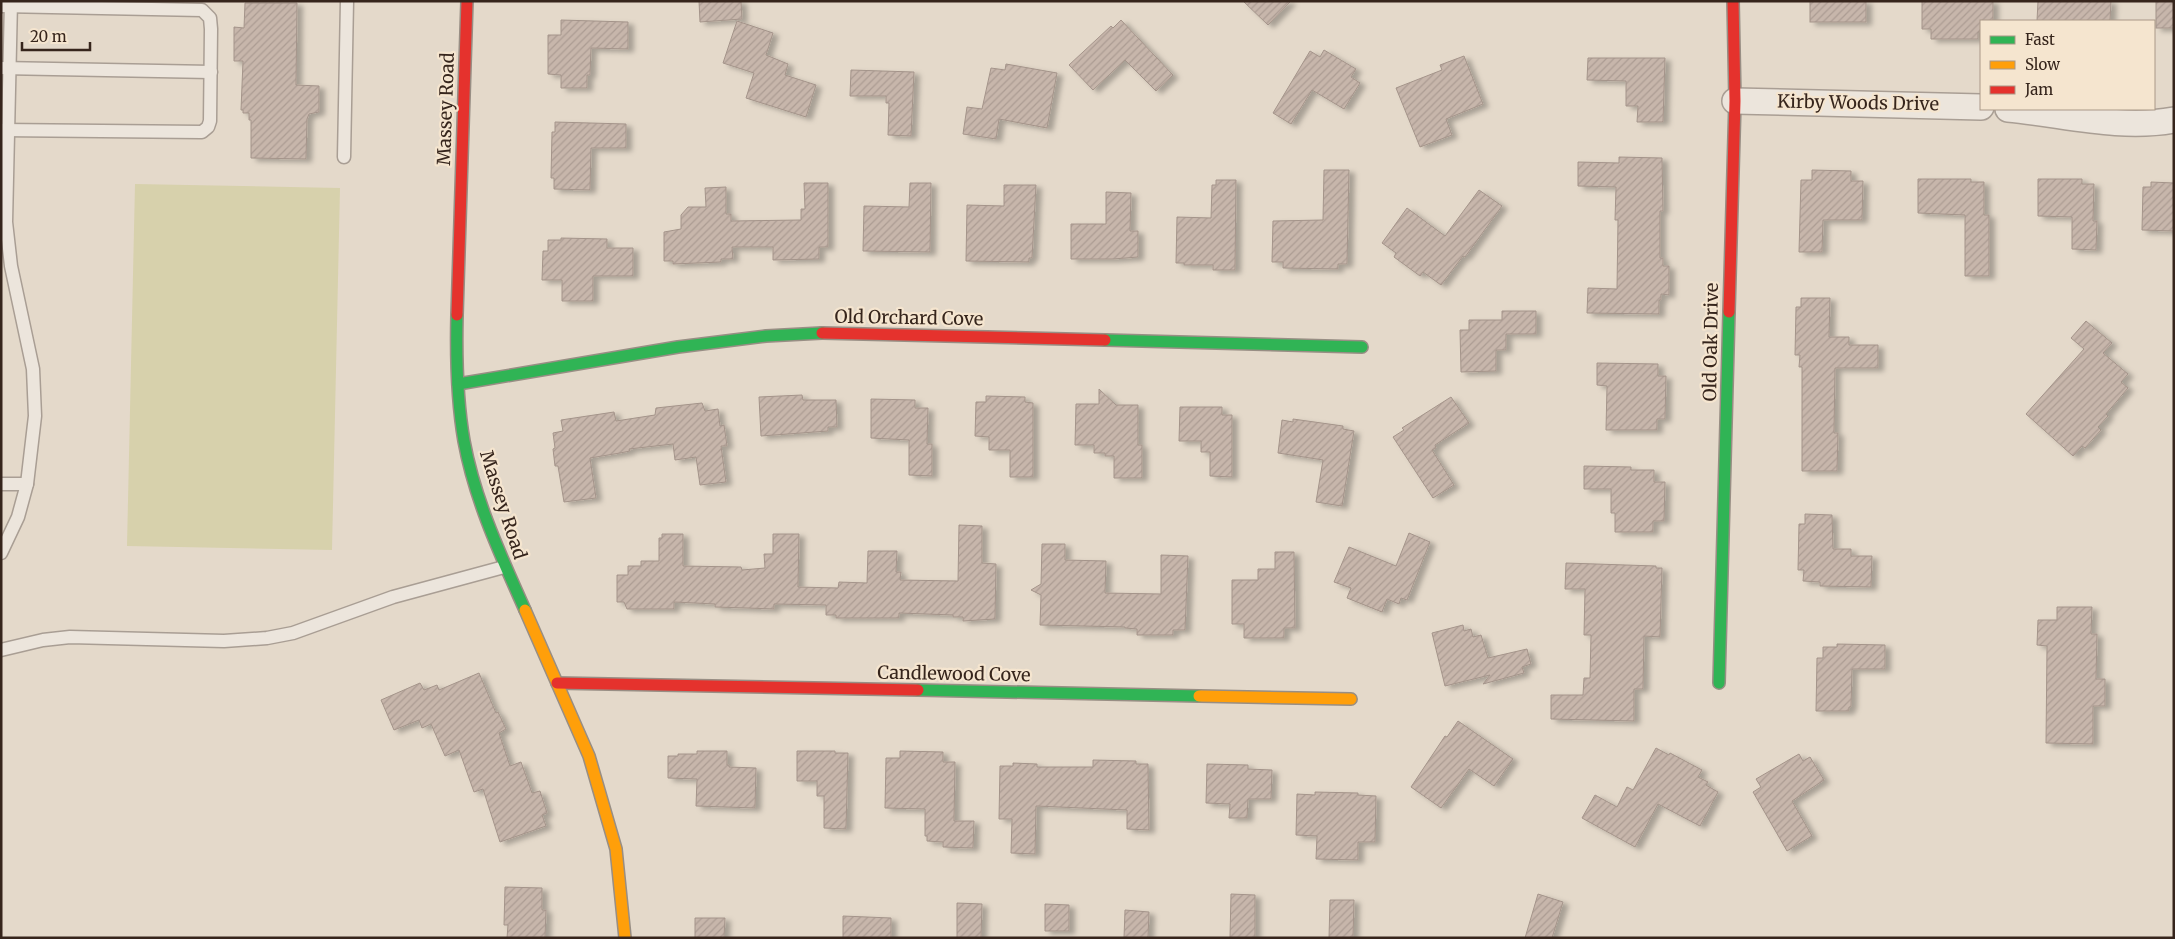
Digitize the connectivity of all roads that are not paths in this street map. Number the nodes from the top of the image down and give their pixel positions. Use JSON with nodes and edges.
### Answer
{"nodes":[{"id":1,"x":348,"y":1,"type":"edge"},
{"id":2,"x":467,"y":1,"type":"edge"},
{"id":3,"x":1733,"y":1,"type":"edge"},
{"id":4,"x":8,"y":5,"type":"edge"},
{"id":5,"x":5,"y":68,"type":"edge"},
{"id":6,"x":211,"y":72,"type":"junction"},
{"id":7,"x":1735,"y":101,"type":"junction"},
{"id":8,"x":1980,"y":107,"type":"edge"},
{"id":9,"x":2016,"y":110,"type":"edge"},
{"id":10,"x":2174,"y":120,"type":"edge"},
{"id":11,"x":4,"y":130,"type":"edge"},
{"id":12,"x":344,"y":157,"type":"dead end"},
{"id":13,"x":4,"y":174,"type":"edge"},
{"id":14,"x":1362,"y":347,"type":"dead end"},
{"id":15,"x":458,"y":384,"type":"junction"},
{"id":16,"x":1,"y":484,"type":"edge"},
{"id":17,"x":27,"y":484,"type":"junction"},
{"id":18,"x":1,"y":553,"type":"edge"},
{"id":19,"x":504,"y":567,"type":"junction"},
{"id":20,"x":1,"y":650,"type":"edge"},
{"id":21,"x":557,"y":683,"type":"junction"},
{"id":22,"x":1719,"y":683,"type":"dead end"},
{"id":23,"x":1351,"y":699,"type":"dead end"},
{"id":24,"x":625,"y":938,"type":"edge"}],
"edges":[{"from":1,"to":12,"type":"lane"},
{"from":2,"to":15,"type":"street","name":"Massey Road"},
{"from":3,"to":7,"type":"street","name":"Old Oak Drive"},
{"from":4,"to":5,"type":"lane"},
{"from":4,"to":6,"type":"lane"},
{"from":5,"to":6,"type":"lane"},
{"from":5,"to":11,"type":"lane"},
{"from":6,"to":11,"type":"lane"},
{"from":7,"to":8,"type":"street","name":"Kirby Woods Drive"},
{"from":7,"to":22,"type":"street","name":"Old Oak Drive"},
{"from":9,"to":10,"type":"street"},
{"from":11,"to":13,"type":"lane"},
{"from":13,"to":17,"type":"lane"},
{"from":14,"to":15,"type":"street","name":"Old Orchard Cove"},
{"from":15,"to":19,"type":"street","name":"Massey Road"},
{"from":16,"to":17,"type":"lane"},
{"from":17,"to":18,"type":"lane"},
{"from":19,"to":20,"type":"lane"},
{"from":19,"to":21,"type":"street","name":"Massey Road"},
{"from":21,"to":23,"type":"street","name":"Candlewood Cove"},
{"from":21,"to":24,"type":"street","name":"Massey Road"}]}
